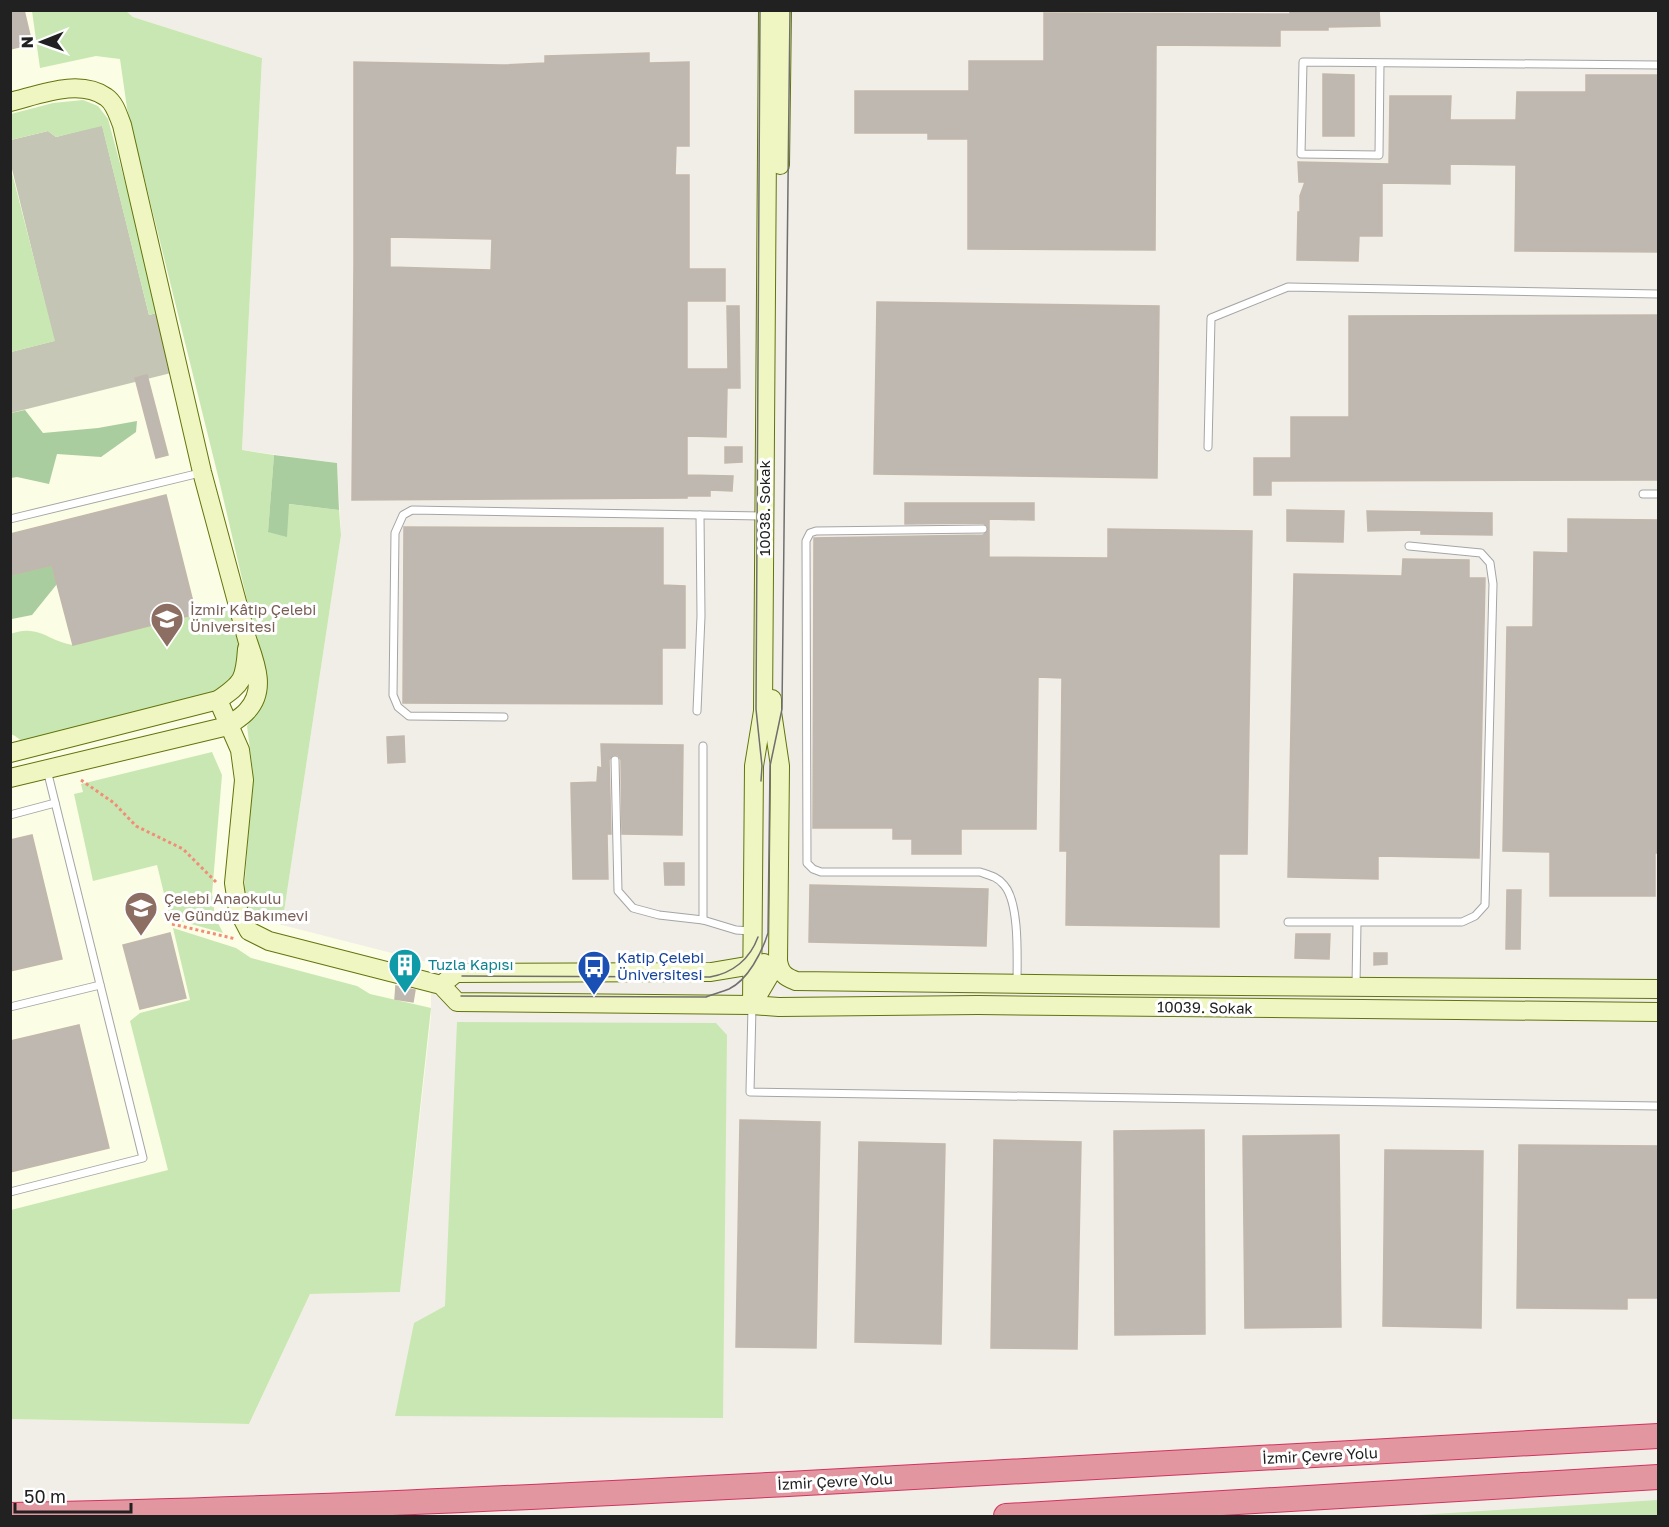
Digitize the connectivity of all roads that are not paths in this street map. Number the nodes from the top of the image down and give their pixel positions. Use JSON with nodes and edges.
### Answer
{"nodes":[{"id":1,"x":768,"y":10,"type":"edge"},
{"id":2,"x":782,"y":10,"type":"edge"},
{"id":3,"x":1380,"y":63,"type":"junction"},
{"id":4,"x":1659,"y":65,"type":"edge"},
{"id":5,"x":10,"y":102,"type":"edge"},
{"id":6,"x":1659,"y":294,"type":"edge"},
{"id":7,"x":1208,"y":447,"type":"dead end"},
{"id":8,"x":202,"y":472,"type":"junction"},
{"id":9,"x":1643,"y":494,"type":"dead end"},
{"id":10,"x":1659,"y":494,"type":"edge"},
{"id":11,"x":700,"y":515,"type":"junction"},
{"id":12,"x":765,"y":516,"type":"junction"},
{"id":13,"x":10,"y":519,"type":"edge"},
{"id":14,"x":983,"y":529,"type":"dead end"},
{"id":15,"x":1409,"y":546,"type":"dead end"},
{"id":16,"x":247,"y":639,"type":"junction"},
{"id":17,"x":218,"y":700,"type":"junction"},
{"id":18,"x":697,"y":711,"type":"dead end"},
{"id":19,"x":504,"y":717,"type":"dead end"},
{"id":20,"x":228,"y":726,"type":"junction"},
{"id":21,"x":703,"y":746,"type":"dead end"},
{"id":22,"x":10,"y":753,"type":"edge"},
{"id":23,"x":615,"y":760,"type":"dead end"},
{"id":24,"x":47,"y":770,"type":"junction"},
{"id":25,"x":10,"y":778,"type":"edge"},
{"id":26,"x":56,"y":803,"type":"junction"},
{"id":27,"x":10,"y":815,"type":"edge"},
{"id":28,"x":703,"y":920,"type":"junction"},
{"id":29,"x":1288,"y":921,"type":"dead end"},
{"id":30,"x":1357,"y":923,"type":"junction"},
{"id":31,"x":752,"y":931,"type":"junction"},
{"id":32,"x":778,"y":961,"type":"junction"},
{"id":33,"x":752,"y":964,"type":"junction"},
{"id":34,"x":1017,"y":984,"type":"junction"},
{"id":35,"x":100,"y":985,"type":"junction"},
{"id":36,"x":441,"y":985,"type":"junction"},
{"id":37,"x":1356,"y":987,"type":"junction"},
{"id":38,"x":1659,"y":989,"type":"edge"},
{"id":39,"x":752,"y":1005,"type":"junction"},
{"id":40,"x":10,"y":1007,"type":"edge"},
{"id":41,"x":1659,"y":1012,"type":"edge"},
{"id":42,"x":1659,"y":1106,"type":"edge"},
{"id":43,"x":10,"y":1192,"type":"edge"},
{"id":44,"x":1659,"y":1436,"type":"edge"},
{"id":45,"x":1659,"y":1477,"type":"edge"},
{"id":46,"x":10,"y":1515,"type":"edge"},
{"id":47,"x":1006,"y":1516,"type":"edge"}],
"edges":[{"from":1,"to":12,"type":"street","name":"10038. Sokak"},
{"from":2,"to":32,"type":"street","name":"10038. Sokak"},
{"from":3,"to":3,"type":"lane"},
{"from":3,"to":4,"type":"lane"},
{"from":5,"to":8,"type":"street"},
{"from":6,"to":7,"type":"lane"},
{"from":8,"to":13,"type":"lane"},
{"from":8,"to":16,"type":"street"},
{"from":9,"to":10,"type":"lane"},
{"from":11,"to":12,"type":"lane"},
{"from":11,"to":18,"type":"lane"},
{"from":11,"to":19,"type":"lane"},
{"from":12,"to":31,"type":"street","name":"10038. Sokak"},
{"from":14,"to":34,"type":"lane"},
{"from":15,"to":30,"type":"lane"},
{"from":16,"to":17,"type":"street"},
{"from":16,"to":20,"type":"street"},
{"from":17,"to":20,"type":"street"},
{"from":17,"to":22,"type":"street"},
{"from":20,"to":24,"type":"street"},
{"from":20,"to":36,"type":"street"},
{"from":21,"to":28,"type":"lane"},
{"from":23,"to":28,"type":"lane"},
{"from":24,"to":25,"type":"street"},
{"from":24,"to":26,"type":"lane"},
{"from":26,"to":27,"type":"lane"},
{"from":26,"to":35,"type":"lane"},
{"from":28,"to":31,"type":"lane"},
{"from":29,"to":30,"type":"lane"},
{"from":30,"to":37,"type":"lane"},
{"from":31,"to":33,"type":"street","name":"10038. Sokak"},
{"from":32,"to":33,"type":"street"},
{"from":32,"to":34,"type":"street","name":"10039. Sokak"},
{"from":32,"to":39,"type":"street"},
{"from":33,"to":36,"type":"street"},
{"from":33,"to":39,"type":"street","name":"10038. Sokak"},
{"from":34,"to":37,"type":"street","name":"10039. Sokak"},
{"from":35,"to":40,"type":"lane"},
{"from":35,"to":43,"type":"lane"},
{"from":36,"to":39,"type":"street","name":"10039. Sokak"},
{"from":37,"to":38,"type":"street","name":"10039. Sokak"},
{"from":39,"to":41,"type":"street","name":"10039. Sokak"},
{"from":39,"to":42,"type":"lane"},
{"from":44,"to":46,"type":"highway","name":"İzmir Çevre Yolu"},
{"from":45,"to":47,"type":"highway"}]}
